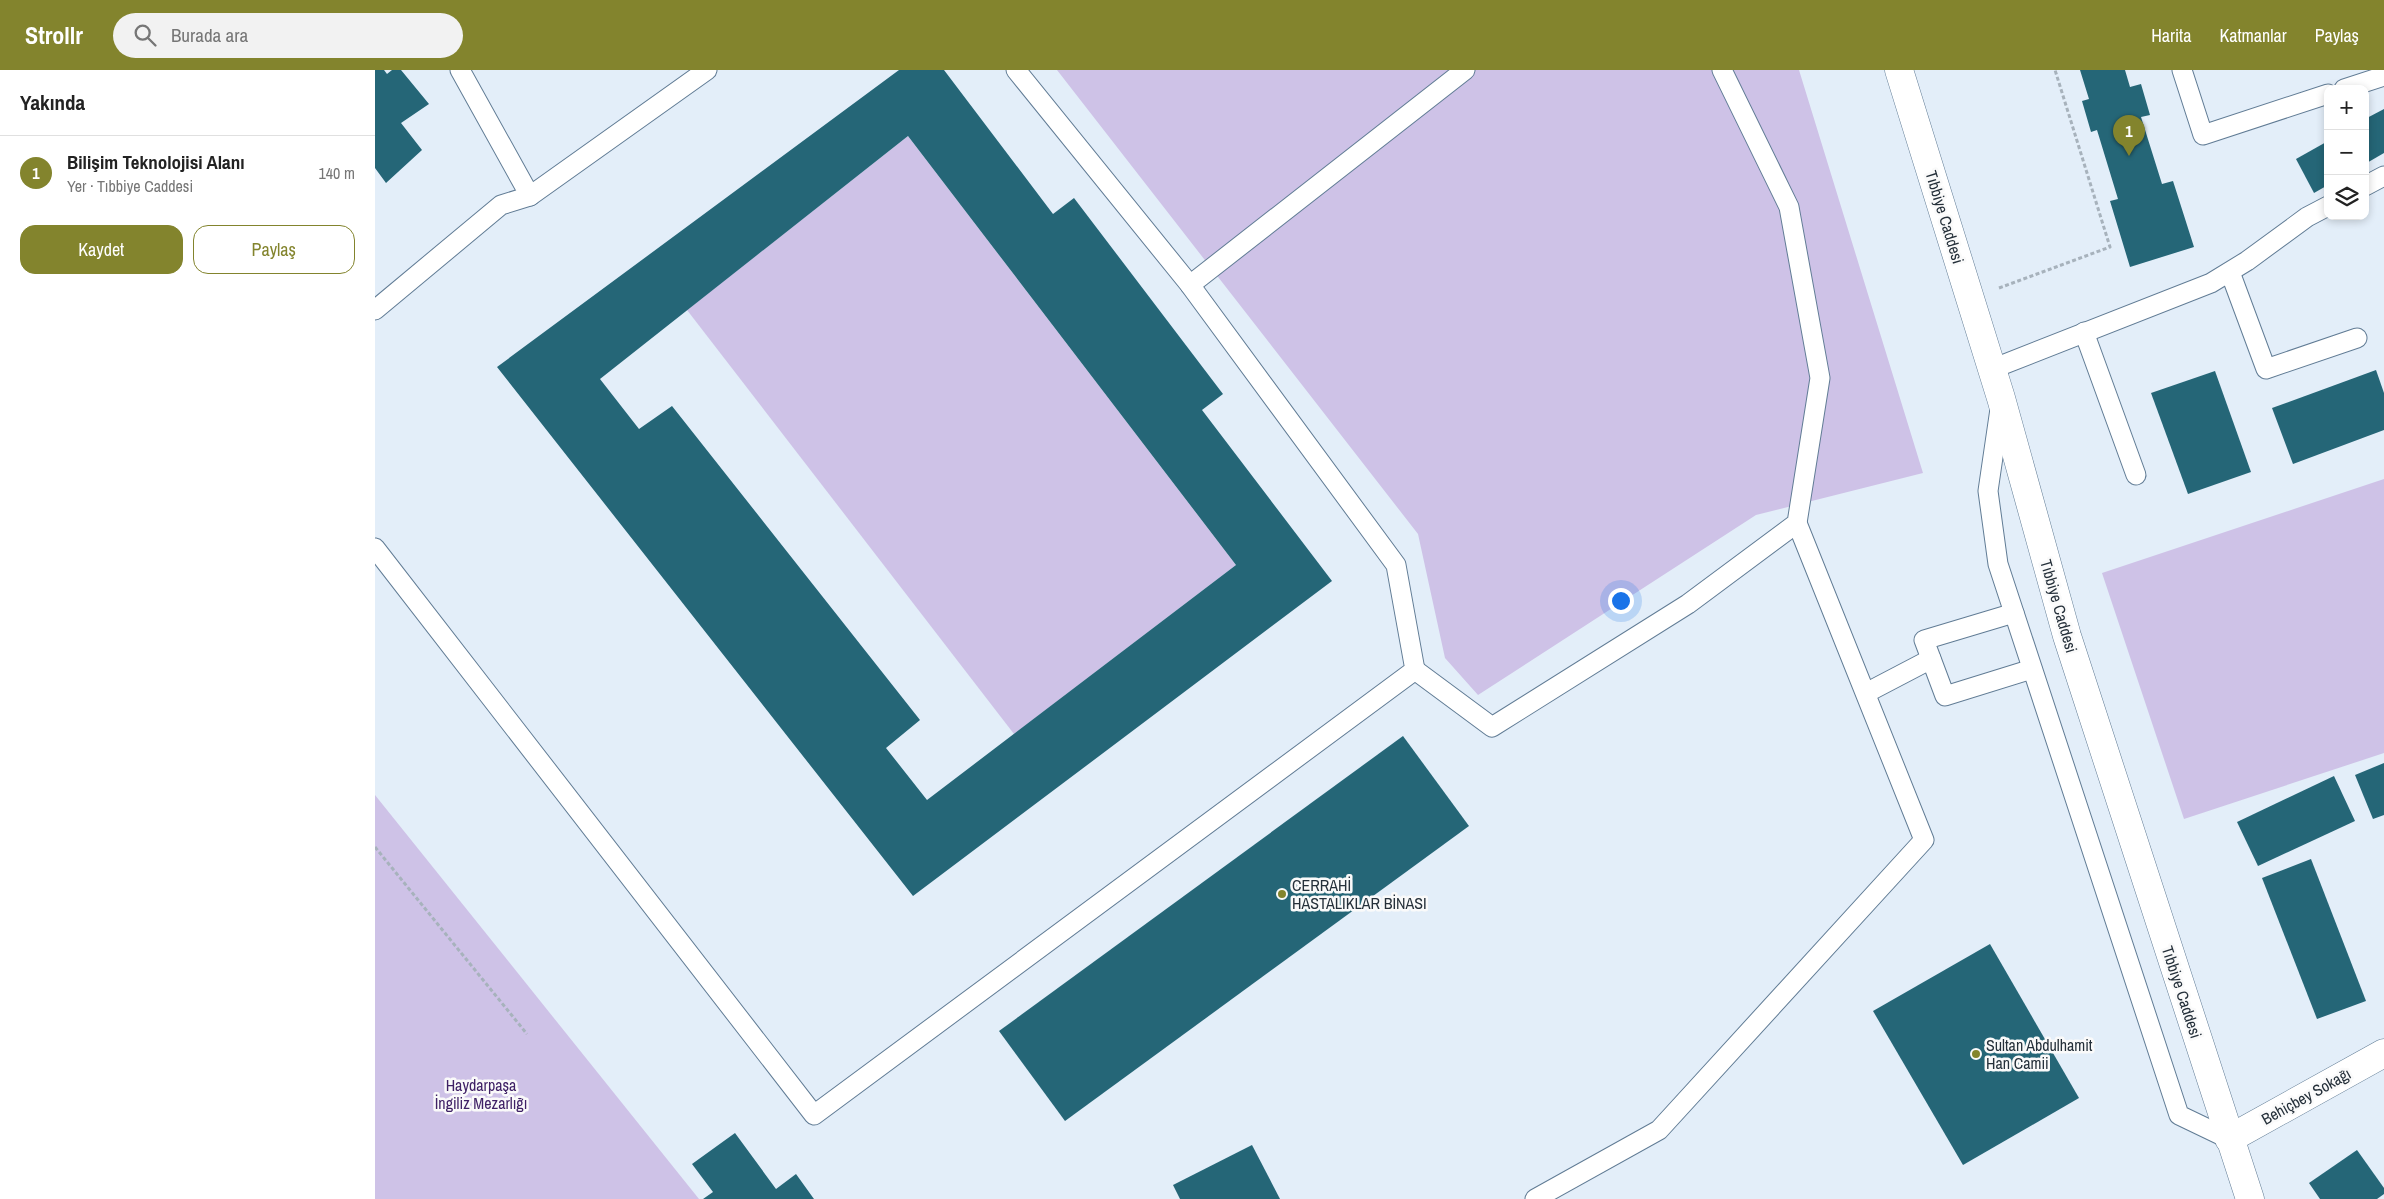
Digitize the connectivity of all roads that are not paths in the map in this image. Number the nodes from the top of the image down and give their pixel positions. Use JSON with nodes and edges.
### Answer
{"nodes":[{"id":1,"x":460,"y":70,"type":"edge"},
{"id":2,"x":707,"y":70,"type":"edge"},
{"id":3,"x":1016,"y":70,"type":"edge"},
{"id":4,"x":1465,"y":70,"type":"edge"},
{"id":5,"x":1722,"y":70,"type":"edge"},
{"id":6,"x":1899,"y":70,"type":"edge"},
{"id":7,"x":2182,"y":70,"type":"edge"},
{"id":8,"x":2384,"y":76,"type":"edge"},
{"id":9,"x":2356,"y":85,"type":"edge"},
{"id":10,"x":2324,"y":95,"type":"edge"},
{"id":11,"x":2384,"y":176,"type":"edge"},
{"id":12,"x":2369,"y":184,"type":"edge"},
{"id":13,"x":530,"y":196,"type":"junction"},
{"id":14,"x":2324,"y":208,"type":"edge"},
{"id":15,"x":2230,"y":272,"type":"junction"},
{"id":16,"x":1189,"y":285,"type":"junction"},
{"id":17,"x":375,"y":310,"type":"edge"},
{"id":18,"x":2084,"y":332,"type":"junction"},
{"id":19,"x":2357,"y":338,"type":"dead end"},
{"id":20,"x":1992,"y":369,"type":"junction"},
{"id":21,"x":2001,"y":398,"type":"junction"},
{"id":22,"x":2136,"y":476,"type":"dead end"},
{"id":23,"x":1797,"y":523,"type":"junction"},
{"id":24,"x":375,"y":548,"type":"edge"},
{"id":25,"x":2014,"y":613,"type":"junction"},
{"id":26,"x":1931,"y":659,"type":"junction"},
{"id":27,"x":2032,"y":669,"type":"junction"},
{"id":28,"x":1415,"y":670,"type":"junction"},
{"id":29,"x":1866,"y":693,"type":"junction"},
{"id":30,"x":2384,"y":1053,"type":"edge"},
{"id":31,"x":2229,"y":1139,"type":"junction"},
{"id":32,"x":1535,"y":1199,"type":"edge"},
{"id":33,"x":2235,"y":1199,"type":"edge"},
{"id":34,"x":2250,"y":1199,"type":"edge"}],
"edges":[{"from":1,"to":13,"type":"lane"},
{"from":2,"to":13,"type":"lane"},
{"from":3,"to":16,"type":"lane"},
{"from":4,"to":16,"type":"lane"},
{"from":5,"to":23,"type":"lane"},
{"from":6,"to":20,"type":"main road","name":"Tıbbiye Caddesi"},
{"from":7,"to":10,"type":"lane"},
{"from":8,"to":9,"type":"lane"},
{"from":11,"to":12,"type":"lane"},
{"from":13,"to":17,"type":"lane"},
{"from":14,"to":15,"type":"lane"},
{"from":15,"to":18,"type":"lane"},
{"from":15,"to":19,"type":"lane"},
{"from":16,"to":28,"type":"lane"},
{"from":18,"to":20,"type":"lane"},
{"from":18,"to":22,"type":"lane"},
{"from":20,"to":21,"type":"main road","name":"Tıbbiye Caddesi"},
{"from":21,"to":25,"type":"lane"},
{"from":21,"to":31,"type":"main road","name":"Tıbbiye Caddesi"},
{"from":23,"to":28,"type":"lane"},
{"from":23,"to":29,"type":"lane"},
{"from":24,"to":28,"type":"lane"},
{"from":25,"to":26,"type":"lane"},
{"from":25,"to":27,"type":"lane"},
{"from":26,"to":27,"type":"lane"},
{"from":26,"to":29,"type":"lane"},
{"from":27,"to":31,"type":"lane"},
{"from":29,"to":32,"type":"lane"},
{"from":30,"to":31,"type":"main road","name":"Behiçbey Sokağı"},
{"from":31,"to":33,"type":"main road","name":"Tıbbiye Caddesi"},
{"from":31,"to":34,"type":"main road","name":"Tıbbiye Caddesi"}]}
